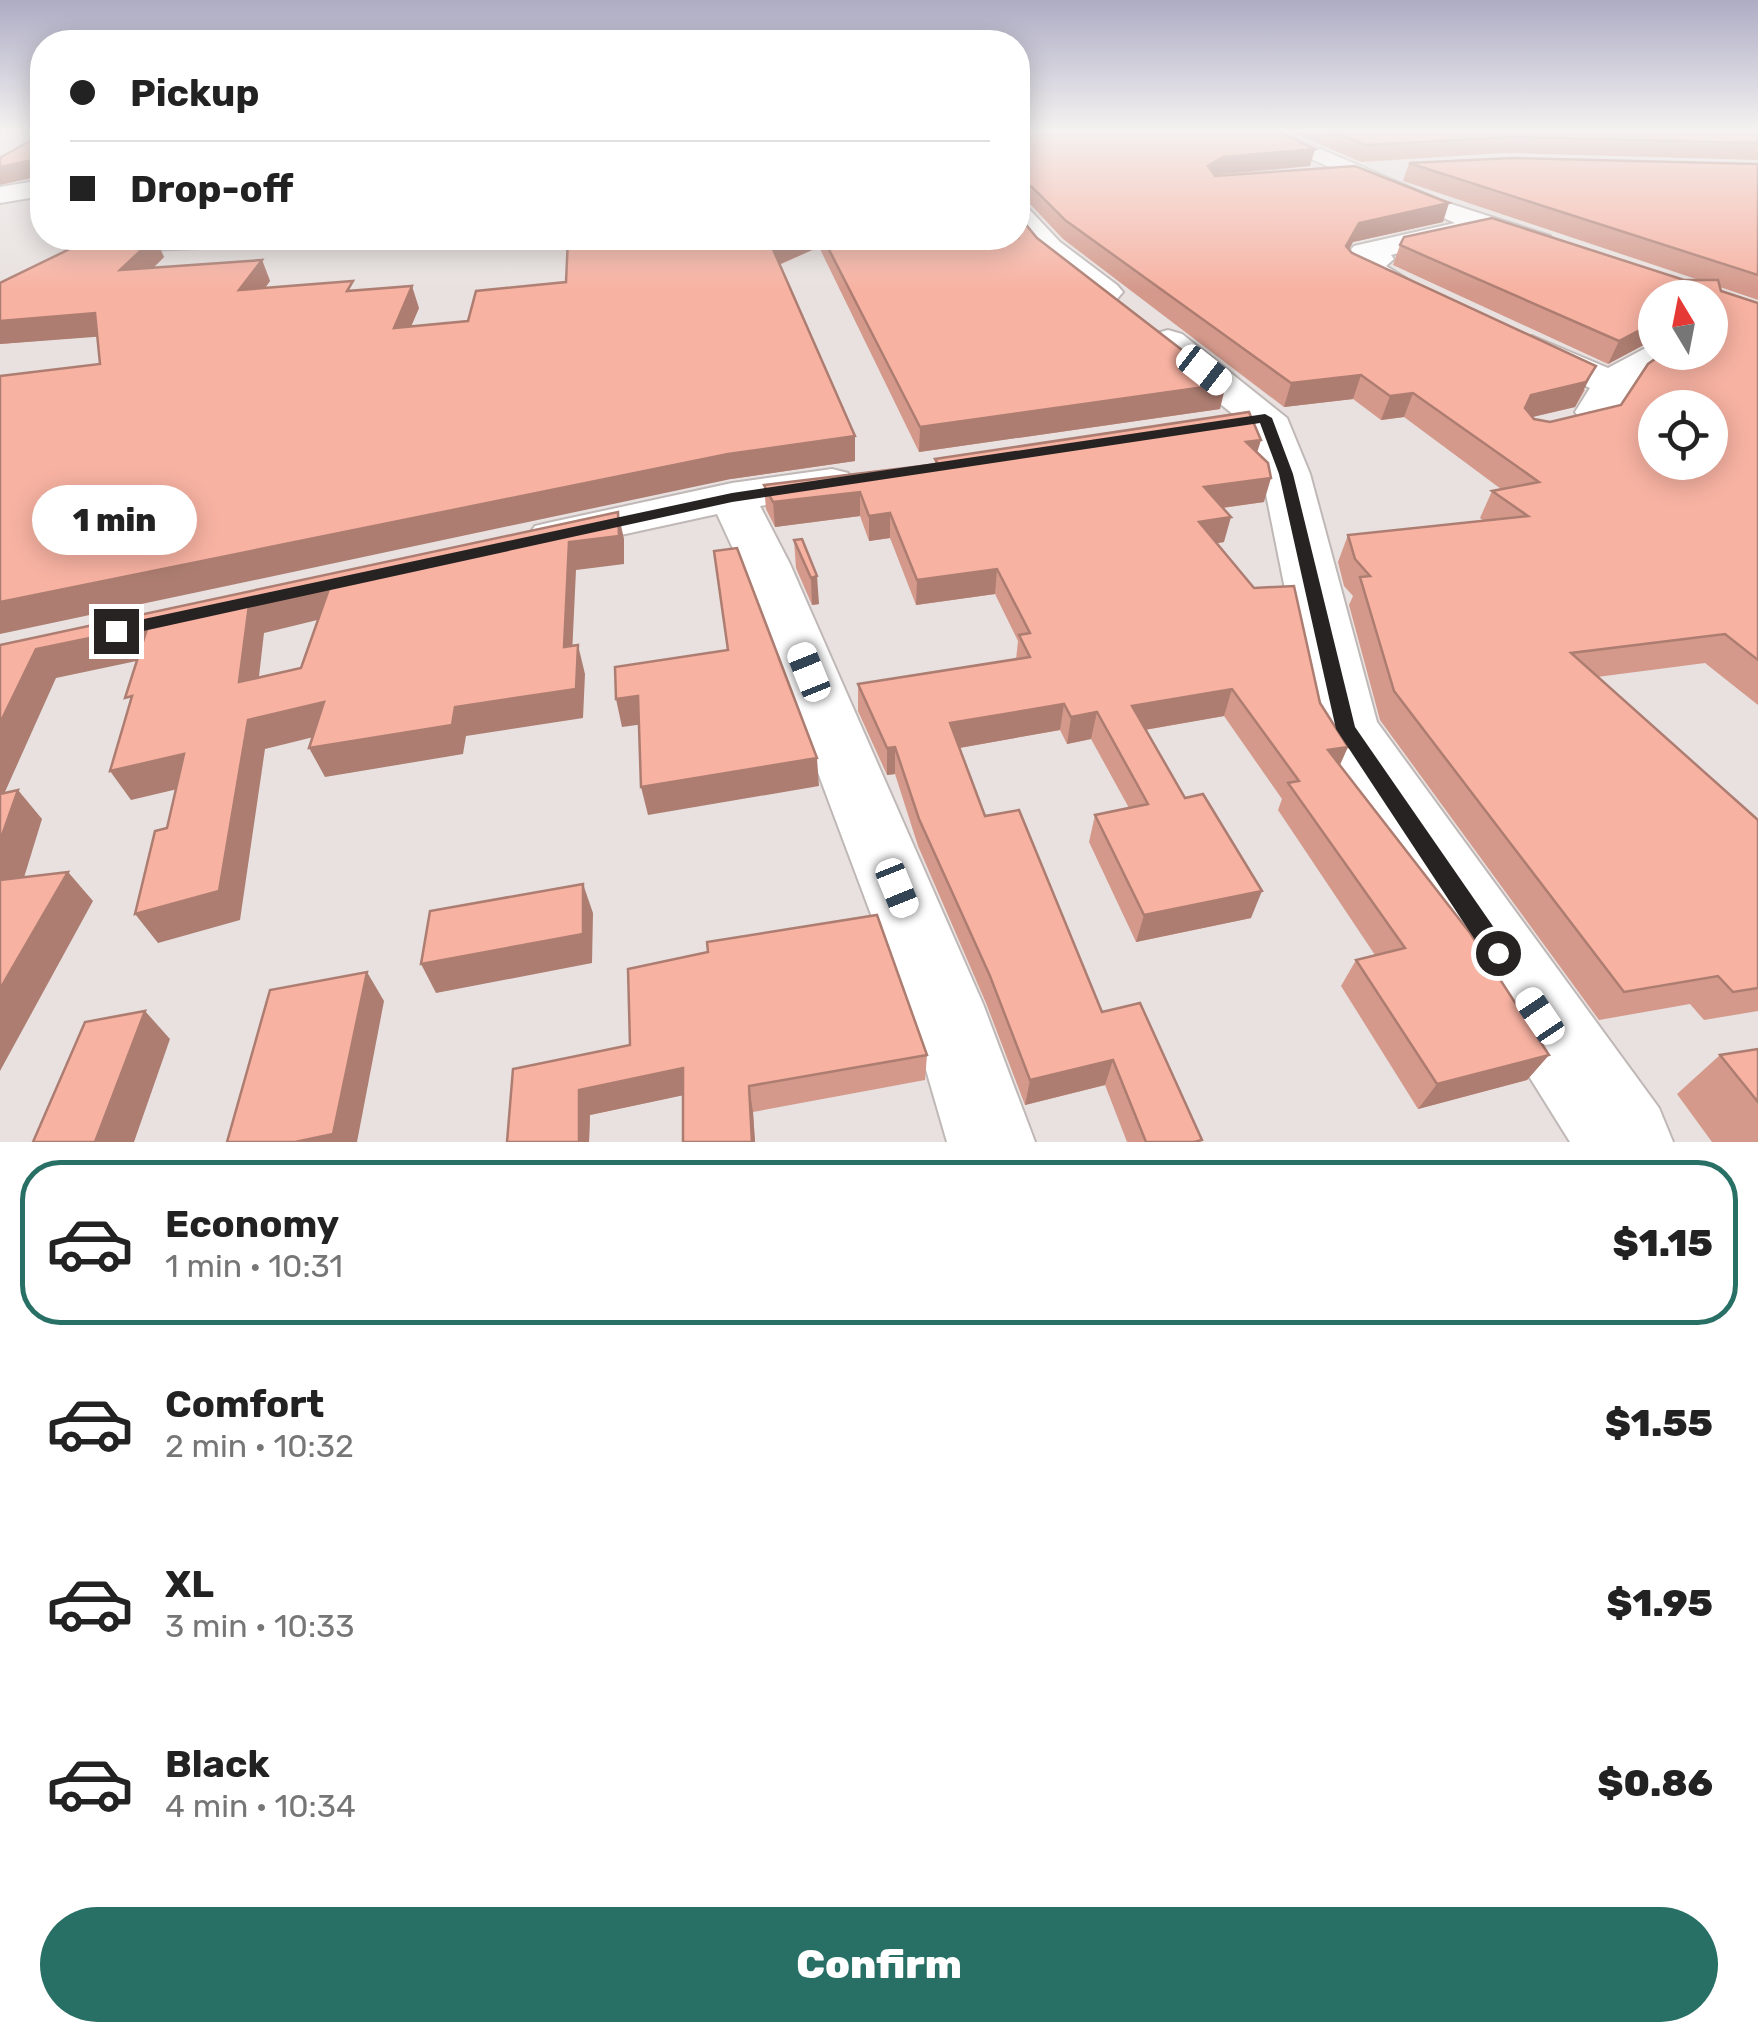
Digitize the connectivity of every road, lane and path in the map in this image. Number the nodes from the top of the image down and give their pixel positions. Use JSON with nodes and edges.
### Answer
{"nodes":[{"id":1,"x":1377,"y":183,"type":"edge"},
{"id":2,"x":30,"y":190,"type":"edge"},
{"id":3,"x":0,"y":195,"type":"edge"},
{"id":4,"x":1486,"y":224,"type":"junction"},
{"id":5,"x":1030,"y":227,"type":"edge"},
{"id":6,"x":89,"y":250,"type":"edge"},
{"id":7,"x":1570,"y":251,"type":"edge"},
{"id":8,"x":66,"y":262,"type":"edge"},
{"id":9,"x":1438,"y":304,"type":"edge"},
{"id":10,"x":1509,"y":336,"type":"edge"},
{"id":11,"x":1638,"y":361,"type":"edge"},
{"id":12,"x":1614,"y":385,"type":"junction"},
{"id":13,"x":1556,"y":426,"type":"edge"},
{"id":14,"x":868,"y":477,"type":"edge"},
{"id":15,"x":732,"y":498,"type":"junction"},
{"id":16,"x":500,"y":548,"type":"edge"},
{"id":17,"x":991,"y":1142,"type":"edge"},
{"id":18,"x":1625,"y":1142,"type":"edge"}],
"edges":[{"from":1,"to":4,"type":"street"},
{"from":2,"to":3,"type":"main road"},
{"from":4,"to":7,"type":"street"},
{"from":4,"to":9,"type":"street"},
{"from":5,"to":18,"type":"main road"},
{"from":6,"to":8,"type":"street"},
{"from":10,"to":12,"type":"street"},
{"from":11,"to":12,"type":"street"},
{"from":12,"to":13,"type":"street"},
{"from":14,"to":15,"type":"street"},
{"from":15,"to":16,"type":"street"},
{"from":15,"to":17,"type":"street"}]}
